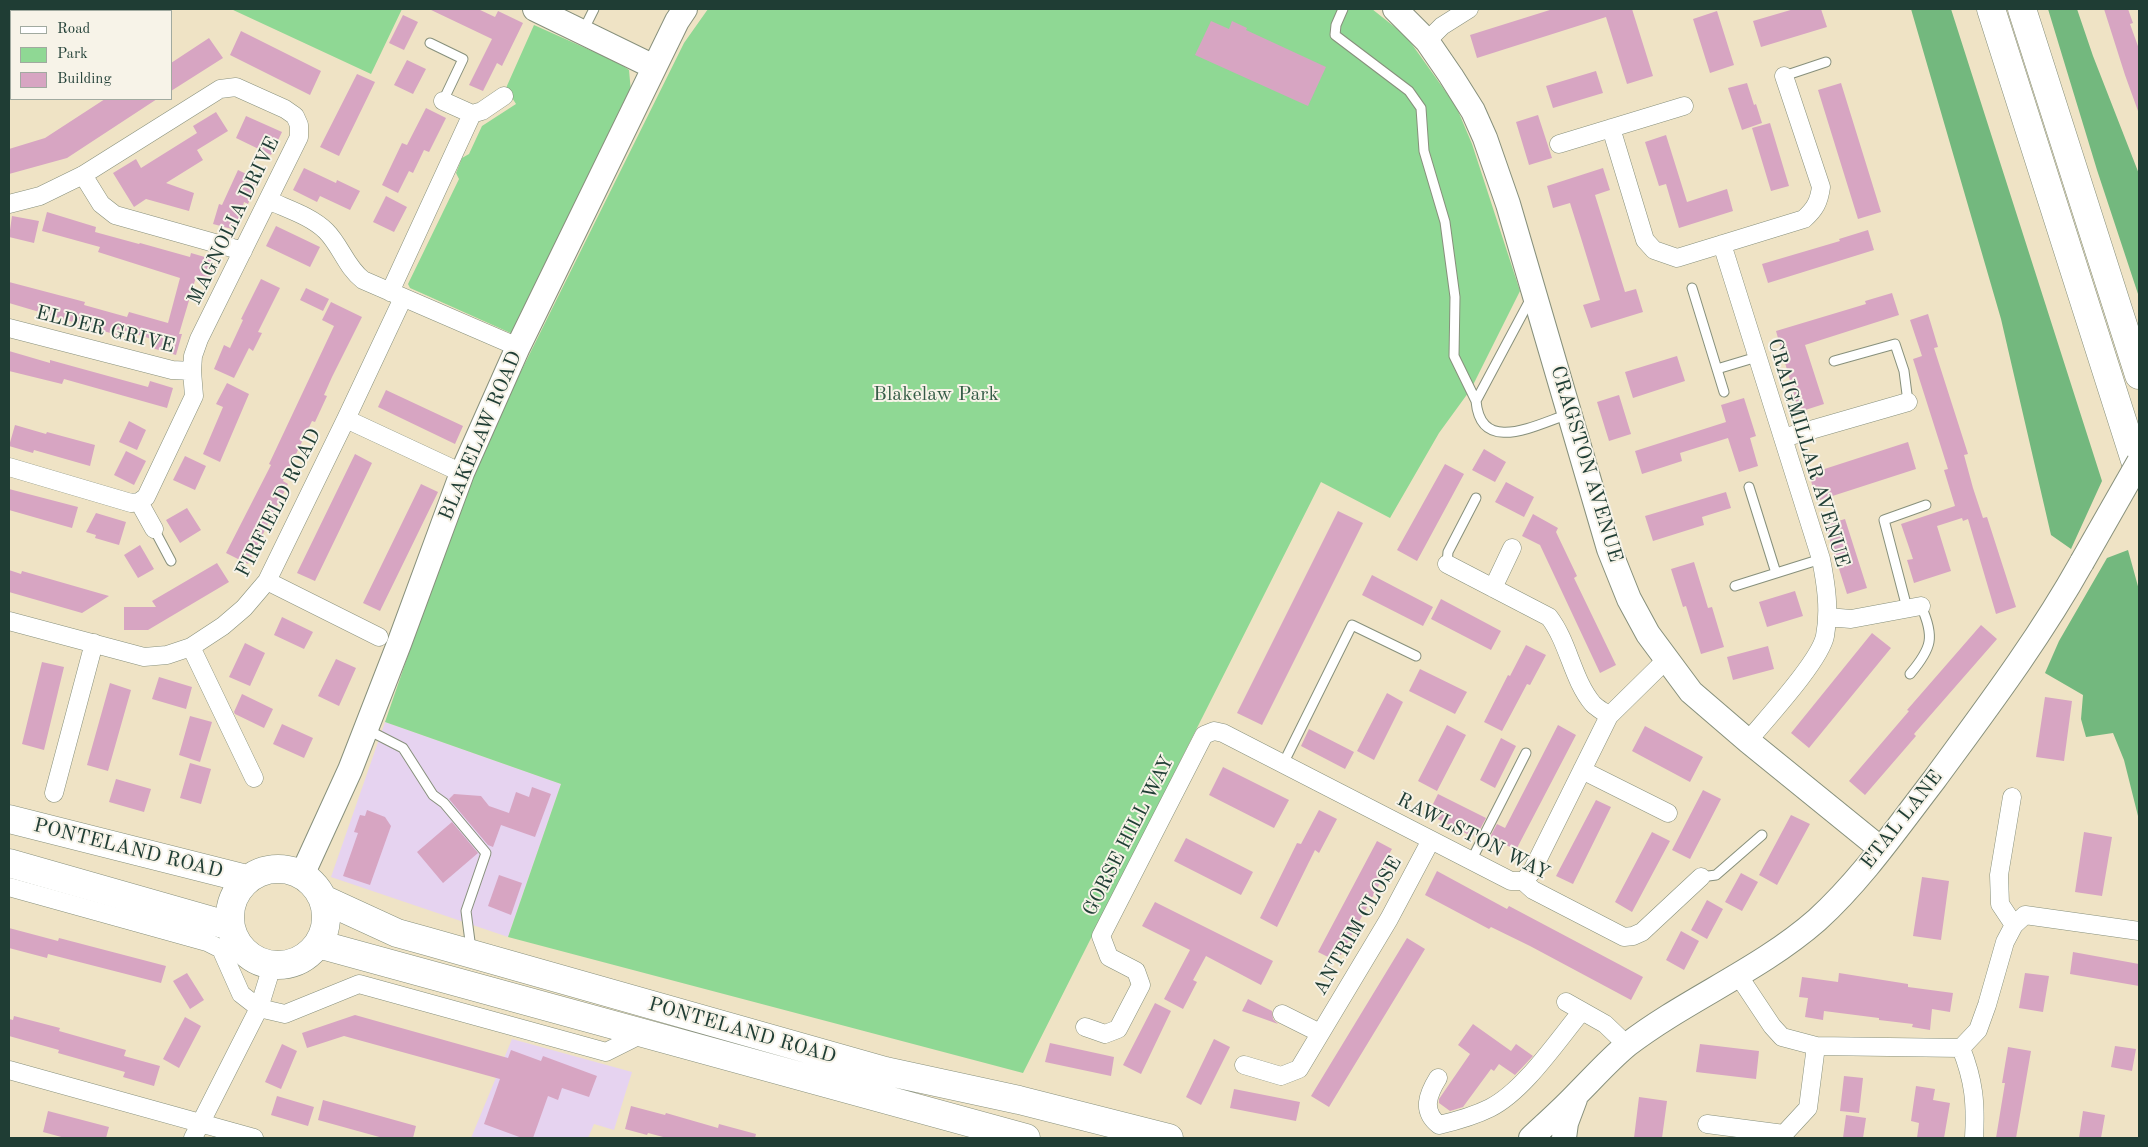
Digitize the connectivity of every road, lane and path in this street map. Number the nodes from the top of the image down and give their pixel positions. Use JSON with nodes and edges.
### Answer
{"nodes":[{"id":1,"x":535,"y":9,"type":"edge"},
{"id":2,"x":594,"y":9,"type":"edge"},
{"id":3,"x":685,"y":9,"type":"edge"},
{"id":4,"x":1343,"y":9,"type":"edge"},
{"id":5,"x":1395,"y":9,"type":"edge"},
{"id":6,"x":1469,"y":9,"type":"edge"},
{"id":7,"x":1991,"y":9,"type":"edge"},
{"id":8,"x":2022,"y":9,"type":"edge"},
{"id":9,"x":583,"y":31,"type":"junction"},
{"id":10,"x":1426,"y":40,"type":"junction"},
{"id":11,"x":430,"y":43,"type":"dead end"},
{"id":12,"x":1826,"y":62,"type":"dead end"},
{"id":13,"x":654,"y":67,"type":"junction"},
{"id":14,"x":1784,"y":76,"type":"joint"},
{"id":15,"x":504,"y":96,"type":"dead end"},
{"id":16,"x":443,"y":101,"type":"joint"},
{"id":17,"x":1684,"y":106,"type":"dead end"},
{"id":18,"x":472,"y":114,"type":"junction"},
{"id":19,"x":1611,"y":128,"type":"junction"},
{"id":20,"x":1559,"y":144,"type":"dead end"},
{"id":21,"x":83,"y":175,"type":"junction"},
{"id":22,"x":268,"y":200,"type":"junction"},
{"id":23,"x":9,"y":204,"type":"edge"},
{"id":24,"x":1722,"y":244,"type":"junction"},
{"id":25,"x":243,"y":251,"type":"junction"},
{"id":26,"x":1692,"y":288,"type":"dead end"},
{"id":27,"x":1534,"y":291,"type":"junction"},
{"id":28,"x":396,"y":295,"type":"junction"},
{"id":29,"x":9,"y":328,"type":"edge"},
{"id":30,"x":518,"y":347,"type":"junction"},
{"id":31,"x":1758,"y":357,"type":"junction"},
{"id":32,"x":1834,"y":361,"type":"dead end"},
{"id":33,"x":1717,"y":369,"type":"junction"},
{"id":34,"x":192,"y":371,"type":"junction"},
{"id":35,"x":2139,"y":375,"type":"edge"},
{"id":36,"x":1724,"y":392,"type":"dead end"},
{"id":37,"x":1476,"y":401,"type":"junction"},
{"id":38,"x":1908,"y":402,"type":"joint"},
{"id":39,"x":1570,"y":414,"type":"junction"},
{"id":40,"x":346,"y":419,"type":"junction"},
{"id":41,"x":1783,"y":438,"type":"junction"},
{"id":42,"x":2139,"y":462,"type":"edge"},
{"id":43,"x":9,"y":467,"type":"edge"},
{"id":44,"x":462,"y":473,"type":"junction"},
{"id":45,"x":2139,"y":473,"type":"edge"},
{"id":46,"x":1749,"y":487,"type":"dead end"},
{"id":47,"x":1476,"y":498,"type":"dead end"},
{"id":48,"x":139,"y":502,"type":"junction"},
{"id":49,"x":1926,"y":505,"type":"dead end"},
{"id":50,"x":154,"y":529,"type":"joint"},
{"id":51,"x":1512,"y":548,"type":"dead end"},
{"id":52,"x":1821,"y":559,"type":"junction"},
{"id":53,"x":172,"y":561,"type":"dead end"},
{"id":54,"x":1447,"y":564,"type":"joint"},
{"id":55,"x":1776,"y":573,"type":"junction"},
{"id":56,"x":267,"y":581,"type":"junction"},
{"id":57,"x":1736,"y":586,"type":"dead end"},
{"id":58,"x":1493,"y":588,"type":"junction"},
{"id":59,"x":1914,"y":607,"type":"junction"},
{"id":60,"x":1827,"y":617,"type":"junction"},
{"id":61,"x":9,"y":621,"type":"edge"},
{"id":62,"x":379,"y":637,"type":"dead end"},
{"id":63,"x":94,"y":643,"type":"junction"},
{"id":64,"x":191,"y":646,"type":"junction"},
{"id":65,"x":1416,"y":656,"type":"dead end"},
{"id":66,"x":1666,"y":660,"type":"junction"},
{"id":67,"x":1910,"y":674,"type":"dead end"},
{"id":68,"x":1608,"y":716,"type":"junction"},
{"id":69,"x":366,"y":729,"type":"junction"},
{"id":70,"x":1214,"y":731,"type":"joint"},
{"id":71,"x":1748,"y":741,"type":"junction"},
{"id":72,"x":1526,"y":753,"type":"dead end"},
{"id":73,"x":1283,"y":764,"type":"junction"},
{"id":74,"x":1582,"y":770,"type":"junction"},
{"id":75,"x":254,"y":778,"type":"dead end"},
{"id":76,"x":54,"y":793,"type":"dead end"},
{"id":77,"x":2012,"y":797,"type":"dead end"},
{"id":78,"x":1668,"y":814,"type":"dead end"},
{"id":79,"x":9,"y":818,"type":"edge"},
{"id":80,"x":1762,"y":834,"type":"dead end"},
{"id":81,"x":1432,"y":840,"type":"junction"},
{"id":82,"x":1882,"y":849,"type":"junction"},
{"id":83,"x":1471,"y":861,"type":"junction"},
{"id":84,"x":9,"y":863,"type":"edge"},
{"id":85,"x":302,"y":875,"type":"junction"},
{"id":86,"x":1701,"y":877,"type":"joint"},
{"id":87,"x":246,"y":880,"type":"junction"},
{"id":88,"x":1523,"y":881,"type":"junction"},
{"id":89,"x":9,"y":887,"type":"edge"},
{"id":90,"x":323,"y":899,"type":"junction"},
{"id":91,"x":2014,"y":925,"type":"junction"},
{"id":92,"x":230,"y":926,"type":"junction"},
{"id":93,"x":2139,"y":931,"type":"edge"},
{"id":94,"x":318,"y":944,"type":"junction"},
{"id":95,"x":472,"y":954,"type":"junction"},
{"id":96,"x":272,"y":966,"type":"junction"},
{"id":97,"x":1738,"y":975,"type":"junction"},
{"id":98,"x":1566,"y":1002,"type":"dead end"},
{"id":99,"x":258,"y":1008,"type":"junction"},
{"id":100,"x":1582,"y":1011,"type":"junction"},
{"id":101,"x":1282,"y":1014,"type":"dead end"},
{"id":102,"x":1085,"y":1027,"type":"dead end"},
{"id":103,"x":1320,"y":1033,"type":"junction"},
{"id":104,"x":642,"y":1034,"type":"junction"},
{"id":105,"x":1627,"y":1046,"type":"junction"},
{"id":106,"x":1816,"y":1046,"type":"junction"},
{"id":107,"x":1961,"y":1048,"type":"junction"},
{"id":108,"x":1244,"y":1065,"type":"dead end"},
{"id":109,"x":10,"y":1075,"type":"edge"},
{"id":110,"x":1438,"y":1078,"type":"dead end"},
{"id":111,"x":1576,"y":1095,"type":"junction"},
{"id":112,"x":1707,"y":1124,"type":"dead end"},
{"id":113,"x":196,"y":1131,"type":"edge"},
{"id":114,"x":1784,"y":1136,"type":"edge"},
{"id":115,"x":254,"y":1138,"type":"edge"},
{"id":116,"x":1026,"y":1138,"type":"edge"},
{"id":117,"x":1169,"y":1138,"type":"edge"},
{"id":118,"x":1531,"y":1138,"type":"edge"},
{"id":119,"x":1564,"y":1138,"type":"edge"},
{"id":120,"x":1974,"y":1138,"type":"edge"}],
"edges":[{"from":1,"to":9,"type":"street"},
{"from":2,"to":9,"type":"lane"},
{"from":3,"to":13,"type":"street","name":"BLAKELAW ROAD"},
{"from":4,"to":37,"type":"lane"},
{"from":5,"to":10,"type":"street","name":"CRAGSTON AVENUE"},
{"from":6,"to":10,"type":"street"},
{"from":7,"to":45,"type":"highway"},
{"from":8,"to":35,"type":"highway"},
{"from":9,"to":13,"type":"street"},
{"from":10,"to":27,"type":"street","name":"CRAGSTON AVENUE"},
{"from":11,"to":16,"type":"lane"},
{"from":12,"to":14,"type":"lane"},
{"from":13,"to":30,"type":"street","name":"BLAKELAW ROAD"},
{"from":14,"to":24,"type":"street"},
{"from":15,"to":18,"type":"street"},
{"from":16,"to":18,"type":"street"},
{"from":17,"to":19,"type":"street"},
{"from":18,"to":28,"type":"street","name":"FIRFIELD ROAD"},
{"from":19,"to":20,"type":"street"},
{"from":19,"to":24,"type":"street"},
{"from":21,"to":22,"type":"street","name":"MAGNOLIA DRIVE"},
{"from":21,"to":23,"type":"street","name":"MAGNOLIA DRIVE"},
{"from":21,"to":25,"type":"street"},
{"from":22,"to":25,"type":"street","name":"MAGNOLIA DRIVE"},
{"from":22,"to":28,"type":"street"},
{"from":24,"to":31,"type":"street","name":"CRAIGMILLAR AVENUE"},
{"from":25,"to":34,"type":"street","name":"MAGNOLIA DRIVE"},
{"from":26,"to":33,"type":"lane"},
{"from":27,"to":37,"type":"lane"},
{"from":27,"to":39,"type":"street","name":"CRAGSTON AVENUE"},
{"from":28,"to":30,"type":"street"},
{"from":28,"to":40,"type":"street","name":"FIRFIELD ROAD"},
{"from":29,"to":34,"type":"street","name":"ELDER GRIVE"},
{"from":30,"to":44,"type":"street","name":"BLAKELAW ROAD"},
{"from":31,"to":33,"type":"lane"},
{"from":31,"to":41,"type":"street","name":"CRAIGMILLAR AVENUE"},
{"from":32,"to":38,"type":"lane"},
{"from":33,"to":36,"type":"lane"},
{"from":34,"to":48,"type":"street","name":"MAGNOLIA DRIVE"},
{"from":37,"to":39,"type":"lane"},
{"from":38,"to":41,"type":"street"},
{"from":39,"to":66,"type":"street","name":"CRAGSTON AVENUE"},
{"from":40,"to":44,"type":"street"},
{"from":40,"to":56,"type":"street","name":"FIRFIELD ROAD"},
{"from":41,"to":52,"type":"street","name":"CRAIGMILLAR AVENUE"},
{"from":42,"to":82,"type":"street","name":"ETAL LANE","bridge":true},
{"from":43,"to":48,"type":"street"},
{"from":44,"to":69,"type":"street","name":"BLAKELAW ROAD"},
{"from":46,"to":55,"type":"lane"},
{"from":47,"to":54,"type":"lane"},
{"from":48,"to":50,"type":"street"},
{"from":49,"to":59,"type":"lane"},
{"from":50,"to":53,"type":"lane"},
{"from":51,"to":58,"type":"street"},
{"from":52,"to":55,"type":"lane"},
{"from":52,"to":60,"type":"street","name":"CRAIGMILLAR AVENUE"},
{"from":54,"to":58,"type":"street"},
{"from":55,"to":57,"type":"lane"},
{"from":56,"to":62,"type":"street"},
{"from":56,"to":64,"type":"street","name":"FIRFIELD ROAD"},
{"from":58,"to":68,"type":"street"},
{"from":59,"to":60,"type":"street"},
{"from":59,"to":67,"type":"lane"},
{"from":60,"to":71,"type":"street","name":"CRAIGMILLAR AVENUE"},
{"from":61,"to":63,"type":"street","name":"FIRFIELD ROAD"},
{"from":63,"to":64,"type":"street","name":"FIRFIELD ROAD"},
{"from":63,"to":76,"type":"street"},
{"from":64,"to":75,"type":"street"},
{"from":65,"to":73,"type":"lane"},
{"from":66,"to":68,"type":"street"},
{"from":66,"to":71,"type":"street","name":"CRAGSTON AVENUE"},
{"from":68,"to":74,"type":"street"},
{"from":69,"to":85,"type":"street","name":"BLAKELAW ROAD"},
{"from":69,"to":95,"type":"lane"},
{"from":70,"to":73,"type":"street","name":"RAWLSTON WAY"},
{"from":70,"to":102,"type":"street","name":"GORSE HILL WAY"},
{"from":71,"to":82,"type":"street","name":"CRAGSTON AVENUE"},
{"from":72,"to":83,"type":"lane"},
{"from":73,"to":81,"type":"street","name":"RAWLSTON WAY"},
{"from":74,"to":78,"type":"street"},
{"from":74,"to":88,"type":"street"},
{"from":77,"to":91,"type":"street"},
{"from":79,"to":87,"type":"highway","name":"PONTELAND ROAD"},
{"from":80,"to":86,"type":"lane"},
{"from":81,"to":83,"type":"street","name":"RAWLSTON WAY"},
{"from":81,"to":103,"type":"street","name":"ANTRIM CLOSE"},
{"from":82,"to":97,"type":"street","name":"ETAL LANE"},
{"from":83,"to":88,"type":"street","name":"RAWLSTON WAY"},
{"from":84,"to":92,"type":"highway"},
{"from":85,"to":87,"type":"highway","name":"PONTELAND ROAD"},
{"from":85,"to":90,"type":"highway","name":"PONTELAND ROAD"},
{"from":86,"to":88,"type":"street","name":"RAWLSTON WAY"},
{"from":87,"to":92,"type":"highway","name":"PONTELAND ROAD"},
{"from":89,"to":99,"type":"street"},
{"from":90,"to":94,"type":"highway"},
{"from":90,"to":95,"type":"highway","name":"PONTELAND ROAD"},
{"from":91,"to":93,"type":"street"},
{"from":91,"to":107,"type":"street"},
{"from":92,"to":96,"type":"highway"},
{"from":94,"to":96,"type":"highway"},
{"from":94,"to":104,"type":"highway","name":"PONTELAND ROAD"},
{"from":95,"to":117,"type":"highway","name":"PONTELAND ROAD"},
{"from":96,"to":99,"type":"street"},
{"from":97,"to":105,"type":"street","name":"ETAL LANE"},
{"from":97,"to":106,"type":"street"},
{"from":98,"to":100,"type":"street"},
{"from":99,"to":104,"type":"street"},
{"from":99,"to":113,"type":"street"},
{"from":100,"to":105,"type":"street"},
{"from":100,"to":110,"type":"street"},
{"from":101,"to":103,"type":"street"},
{"from":103,"to":108,"type":"street","name":"ANTRIM CLOSE"},
{"from":104,"to":116,"type":"highway","name":"PONTELAND ROAD"},
{"from":105,"to":111,"type":"street","name":"ETAL LANE"},
{"from":106,"to":107,"type":"street"},
{"from":106,"to":114,"type":"street"},
{"from":107,"to":120,"type":"street"},
{"from":109,"to":113,"type":"street"},
{"from":111,"to":118,"type":"street","name":"ETAL LANE"},
{"from":111,"to":119,"type":"street","name":"ETAL LANE"},
{"from":112,"to":114,"type":"street"},
{"from":113,"to":115,"type":"street"}]}
